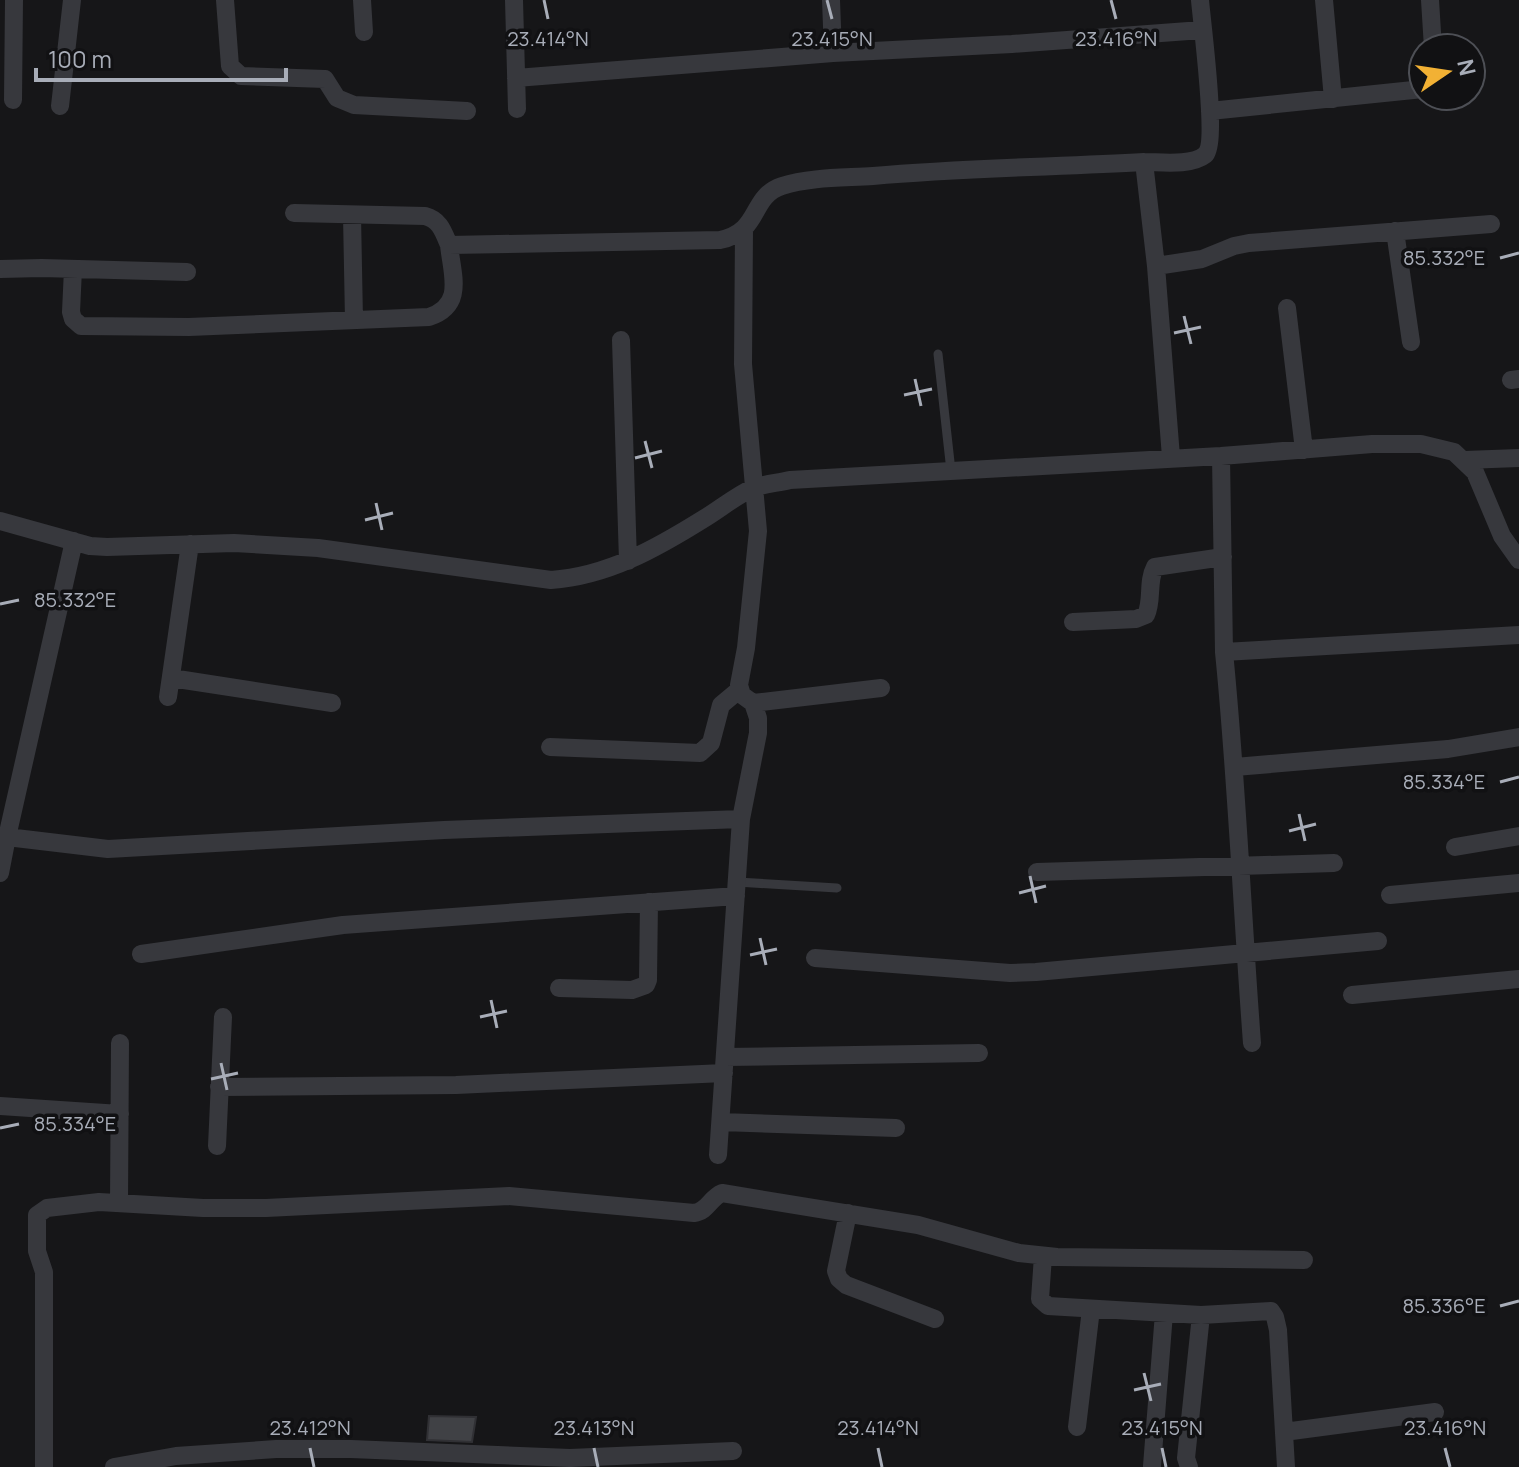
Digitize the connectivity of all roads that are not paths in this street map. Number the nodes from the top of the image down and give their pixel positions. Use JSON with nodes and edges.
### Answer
{"nodes":[{"id":1,"x":14,"y":0,"type":"edge"},
{"id":2,"x":72,"y":0,"type":"edge"},
{"id":3,"x":225,"y":0,"type":"edge"},
{"id":4,"x":362,"y":0,"type":"edge"},
{"id":5,"x":514,"y":0,"type":"edge"},
{"id":6,"x":831,"y":0,"type":"edge"},
{"id":7,"x":1200,"y":0,"type":"edge"},
{"id":8,"x":1324,"y":0,"type":"edge"},
{"id":9,"x":1430,"y":0,"type":"edge"},
{"id":10,"x":1202,"y":30,"type":"junction"},
{"id":11,"x":364,"y":32,"type":"dead end"},
{"id":12,"x":1432,"y":32,"type":"edge"},
{"id":13,"x":833,"y":53,"type":"junction"},
{"id":14,"x":516,"y":78,"type":"junction"},
{"id":15,"x":1407,"y":91,"type":"edge"},
{"id":16,"x":1333,"y":99,"type":"junction"},
{"id":17,"x":13,"y":100,"type":"dead end"},
{"id":18,"x":60,"y":106,"type":"dead end"},
{"id":19,"x":517,"y":109,"type":"dead end"},
{"id":20,"x":467,"y":111,"type":"dead end"},
{"id":21,"x":1210,"y":111,"type":"junction"},
{"id":22,"x":1144,"y":162,"type":"junction"},
{"id":23,"x":294,"y":213,"type":"dead end"},
{"id":24,"x":352,"y":215,"type":"junction"},
{"id":25,"x":1491,"y":224,"type":"dead end"},
{"id":26,"x":744,"y":231,"type":"junction"},
{"id":27,"x":1395,"y":231,"type":"junction"},
{"id":28,"x":449,"y":245,"type":"junction"},
{"id":29,"x":1156,"y":266,"type":"junction"},
{"id":30,"x":0,"y":269,"type":"edge"},
{"id":31,"x":73,"y":269,"type":"junction"},
{"id":32,"x":187,"y":272,"type":"dead end"},
{"id":33,"x":1287,"y":308,"type":"dead end"},
{"id":34,"x":354,"y":320,"type":"junction"},
{"id":35,"x":621,"y":340,"type":"dead end"},
{"id":36,"x":1411,"y":342,"type":"dead end"},
{"id":37,"x":938,"y":354,"type":"dead end"},
{"id":38,"x":1304,"y":450,"type":"junction"},
{"id":39,"x":1221,"y":456,"type":"junction"},
{"id":40,"x":1171,"y":457,"type":"junction"},
{"id":41,"x":1519,"y":458,"type":"edge"},
{"id":42,"x":1465,"y":460,"type":"junction"},
{"id":43,"x":951,"y":471,"type":"junction"},
{"id":44,"x":753,"y":488,"type":"junction"},
{"id":45,"x":0,"y":521,"type":"edge"},
{"id":46,"x":74,"y":541,"type":"junction"},
{"id":47,"x":190,"y":544,"type":"junction"},
{"id":48,"x":1223,"y":557,"type":"junction"},
{"id":49,"x":1519,"y":560,"type":"edge"},
{"id":50,"x":628,"y":561,"type":"junction"},
{"id":51,"x":1073,"y":622,"type":"dead end"},
{"id":52,"x":1519,"y":635,"type":"edge"},
{"id":53,"x":1224,"y":652,"type":"junction"},
{"id":54,"x":171,"y":678,"type":"junction"},
{"id":55,"x":881,"y":688,"type":"dead end"},
{"id":56,"x":739,"y":690,"type":"junction"},
{"id":57,"x":168,"y":697,"type":"dead end"},
{"id":58,"x":332,"y":703,"type":"dead end"},
{"id":59,"x":753,"y":703,"type":"junction"},
{"id":60,"x":1519,"y":737,"type":"edge"},
{"id":61,"x":550,"y":747,"type":"dead end"},
{"id":62,"x":1235,"y":767,"type":"junction"},
{"id":63,"x":741,"y":819,"type":"junction"},
{"id":64,"x":1519,"y":836,"type":"edge"},
{"id":65,"x":7,"y":837,"type":"junction"},
{"id":66,"x":1455,"y":847,"type":"dead end"},
{"id":67,"x":1334,"y":863,"type":"dead end"},
{"id":68,"x":1242,"y":866,"type":"junction"},
{"id":69,"x":1037,"y":872,"type":"dead end"},
{"id":70,"x":0,"y":873,"type":"edge"},
{"id":71,"x":1519,"y":883,"type":"edge"},
{"id":72,"x":837,"y":888,"type":"dead end"},
{"id":73,"x":736,"y":889,"type":"junction"},
{"id":74,"x":1390,"y":895,"type":"dead end"},
{"id":75,"x":649,"y":902,"type":"junction"},
{"id":76,"x":1378,"y":941,"type":"dead end"},
{"id":77,"x":1245,"y":953,"type":"junction"},
{"id":78,"x":141,"y":954,"type":"dead end"},
{"id":79,"x":815,"y":958,"type":"dead end"},
{"id":80,"x":1519,"y":979,"type":"edge"},
{"id":81,"x":559,"y":988,"type":"dead end"},
{"id":82,"x":1352,"y":995,"type":"dead end"},
{"id":83,"x":223,"y":1017,"type":"dead end"},
{"id":84,"x":120,"y":1043,"type":"dead end"},
{"id":85,"x":1252,"y":1043,"type":"dead end"},
{"id":86,"x":979,"y":1053,"type":"dead end"},
{"id":87,"x":724,"y":1065,"type":"junction"},
{"id":88,"x":219,"y":1087,"type":"junction"},
{"id":89,"x":0,"y":1106,"type":"edge"},
{"id":90,"x":120,"y":1114,"type":"junction"},
{"id":91,"x":721,"y":1122,"type":"junction"},
{"id":92,"x":896,"y":1128,"type":"dead end"},
{"id":93,"x":217,"y":1146,"type":"dead end"},
{"id":94,"x":718,"y":1155,"type":"dead end"},
{"id":95,"x":119,"y":1202,"type":"junction"},
{"id":96,"x":848,"y":1213,"type":"junction"},
{"id":97,"x":1043,"y":1256,"type":"junction"},
{"id":98,"x":1304,"y":1260,"type":"dead end"},
{"id":99,"x":1091,"y":1309,"type":"junction"},
{"id":100,"x":1164,"y":1313,"type":"junction"},
{"id":101,"x":1201,"y":1315,"type":"junction"},
{"id":102,"x":935,"y":1319,"type":"dead end"},
{"id":103,"x":1435,"y":1412,"type":"dead end"},
{"id":104,"x":1077,"y":1427,"type":"dead end"},
{"id":105,"x":1284,"y":1432,"type":"junction"},
{"id":106,"x":733,"y":1451,"type":"dead end"},
{"id":107,"x":1152,"y":1466,"type":"edge"},
{"id":108,"x":44,"y":1467,"type":"edge"},
{"id":109,"x":114,"y":1467,"type":"edge"},
{"id":110,"x":1189,"y":1467,"type":"edge"},
{"id":111,"x":1284,"y":1467,"type":"edge"}],
"edges":[{"from":1,"to":17,"type":"street"},
{"from":2,"to":18,"type":"street"},
{"from":3,"to":20,"type":"street"},
{"from":4,"to":11,"type":"street"},
{"from":5,"to":14,"type":"street"},
{"from":6,"to":13,"type":"street"},
{"from":7,"to":10,"type":"street"},
{"from":8,"to":16,"type":"street"},
{"from":9,"to":12,"type":"street"},
{"from":10,"to":13,"type":"street"},
{"from":10,"to":21,"type":"street"},
{"from":13,"to":14,"type":"street"},
{"from":14,"to":19,"type":"street"},
{"from":15,"to":16,"type":"street"},
{"from":16,"to":21,"type":"street"},
{"from":21,"to":22,"type":"street"},
{"from":22,"to":26,"type":"street"},
{"from":22,"to":29,"type":"street"},
{"from":23,"to":24,"type":"street"},
{"from":24,"to":28,"type":"street"},
{"from":24,"to":34,"type":"street"},
{"from":25,"to":27,"type":"street"},
{"from":26,"to":28,"type":"street"},
{"from":26,"to":44,"type":"street"},
{"from":27,"to":29,"type":"street"},
{"from":27,"to":36,"type":"street"},
{"from":28,"to":34,"type":"street"},
{"from":29,"to":40,"type":"street"},
{"from":30,"to":31,"type":"street"},
{"from":31,"to":32,"type":"street"},
{"from":31,"to":34,"type":"street"},
{"from":33,"to":38,"type":"street"},
{"from":35,"to":50,"type":"street"},
{"from":37,"to":43,"type":"lane"},
{"from":38,"to":39,"type":"street"},
{"from":38,"to":42,"type":"street"},
{"from":39,"to":40,"type":"street"},
{"from":39,"to":48,"type":"street"},
{"from":40,"to":43,"type":"street"},
{"from":41,"to":42,"type":"street"},
{"from":42,"to":49,"type":"street"},
{"from":43,"to":44,"type":"street"},
{"from":44,"to":50,"type":"street"},
{"from":44,"to":56,"type":"street"},
{"from":45,"to":46,"type":"street"},
{"from":46,"to":47,"type":"street"},
{"from":46,"to":65,"type":"street"},
{"from":47,"to":50,"type":"street"},
{"from":47,"to":54,"type":"street"},
{"from":48,"to":51,"type":"street"},
{"from":48,"to":53,"type":"street"},
{"from":52,"to":53,"type":"street"},
{"from":53,"to":62,"type":"street"},
{"from":54,"to":57,"type":"street"},
{"from":54,"to":58,"type":"street"},
{"from":55,"to":59,"type":"street"},
{"from":56,"to":59,"type":"street"},
{"from":56,"to":61,"type":"street"},
{"from":59,"to":63,"type":"street"},
{"from":60,"to":62,"type":"street"},
{"from":62,"to":68,"type":"street"},
{"from":63,"to":65,"type":"street"},
{"from":63,"to":73,"type":"street"},
{"from":64,"to":66,"type":"street"},
{"from":65,"to":70,"type":"street"},
{"from":67,"to":68,"type":"street"},
{"from":68,"to":69,"type":"street"},
{"from":68,"to":77,"type":"street"},
{"from":71,"to":74,"type":"street"},
{"from":72,"to":73,"type":"lane"},
{"from":73,"to":75,"type":"street"},
{"from":73,"to":87,"type":"street"},
{"from":75,"to":78,"type":"street"},
{"from":75,"to":81,"type":"street"},
{"from":76,"to":77,"type":"street"},
{"from":77,"to":79,"type":"street"},
{"from":77,"to":85,"type":"street"},
{"from":80,"to":82,"type":"street"},
{"from":83,"to":88,"type":"street"},
{"from":84,"to":90,"type":"street"},
{"from":86,"to":87,"type":"street"},
{"from":87,"to":88,"type":"street"},
{"from":87,"to":91,"type":"street"},
{"from":88,"to":93,"type":"street"},
{"from":89,"to":90,"type":"street"},
{"from":90,"to":95,"type":"street"},
{"from":91,"to":92,"type":"street"},
{"from":91,"to":94,"type":"street"},
{"from":95,"to":96,"type":"street"},
{"from":95,"to":108,"type":"street"},
{"from":96,"to":97,"type":"street"},
{"from":96,"to":102,"type":"street"},
{"from":97,"to":98,"type":"street"},
{"from":97,"to":99,"type":"street"},
{"from":99,"to":100,"type":"street"},
{"from":99,"to":104,"type":"street"},
{"from":100,"to":101,"type":"street"},
{"from":100,"to":107,"type":"street"},
{"from":101,"to":105,"type":"street"},
{"from":101,"to":110,"type":"street"},
{"from":103,"to":105,"type":"street"},
{"from":105,"to":111,"type":"street"},
{"from":106,"to":109,"type":"street"}]}
